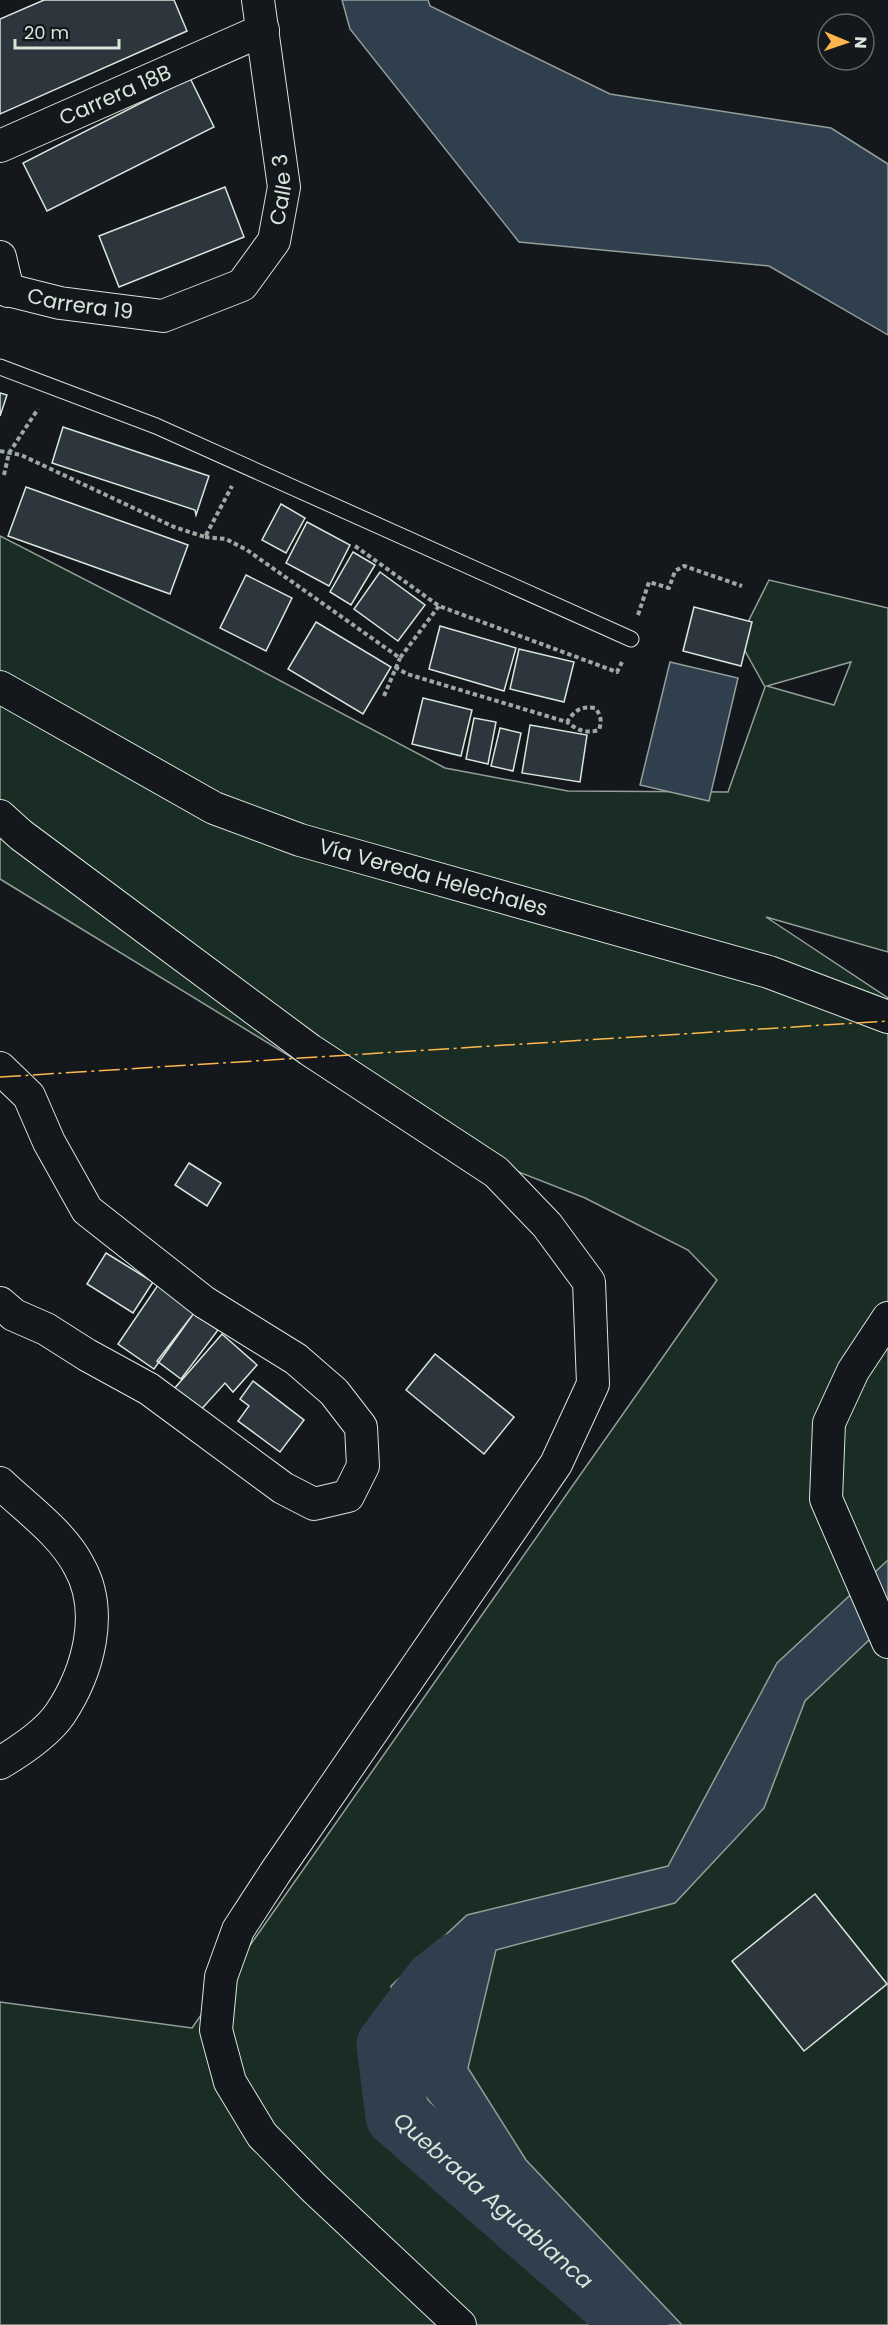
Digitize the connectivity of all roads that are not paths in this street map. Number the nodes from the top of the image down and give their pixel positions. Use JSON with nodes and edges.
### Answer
{"nodes":[{"id":1,"x":261,"y":15,"type":"edge"},
{"id":2,"x":0,"y":146,"type":"edge"},
{"id":3,"x":0,"y":257,"type":"edge"},
{"id":4,"x":4,"y":289,"type":"edge"},
{"id":5,"x":163,"y":316,"type":"joint"},
{"id":6,"x":0,"y":367,"type":"edge"},
{"id":7,"x":631,"y":639,"type":"dead end"},
{"id":8,"x":0,"y":687,"type":"edge"},
{"id":9,"x":0,"y":816,"type":"edge"},
{"id":10,"x":888,"y":1017,"type":"edge"},
{"id":11,"x":0,"y":1068,"type":"edge"},
{"id":12,"x":0,"y":1303,"type":"edge"},
{"id":13,"x":888,"y":1318,"type":"edge"},
{"id":14,"x":0,"y":1483,"type":"edge"},
{"id":15,"x":888,"y":1642,"type":"edge"},
{"id":16,"x":0,"y":1763,"type":"edge"},
{"id":17,"x":460,"y":2325,"type":"edge"}],
"edges":[{"from":1,"to":2,"type":"street","name":"Carrera 18B"},
{"from":1,"to":5,"type":"street","name":"Calle 3"},
{"from":3,"to":4,"type":"street"},
{"from":4,"to":5,"type":"street","name":"Carrera 19"},
{"from":6,"to":7,"type":"lane"},
{"from":8,"to":10,"type":"street","name":"Vía Vereda Helechales"},
{"from":9,"to":17,"type":"street"},
{"from":11,"to":12,"type":"street"},
{"from":13,"to":15,"type":"street"},
{"from":14,"to":16,"type":"street"}]}
